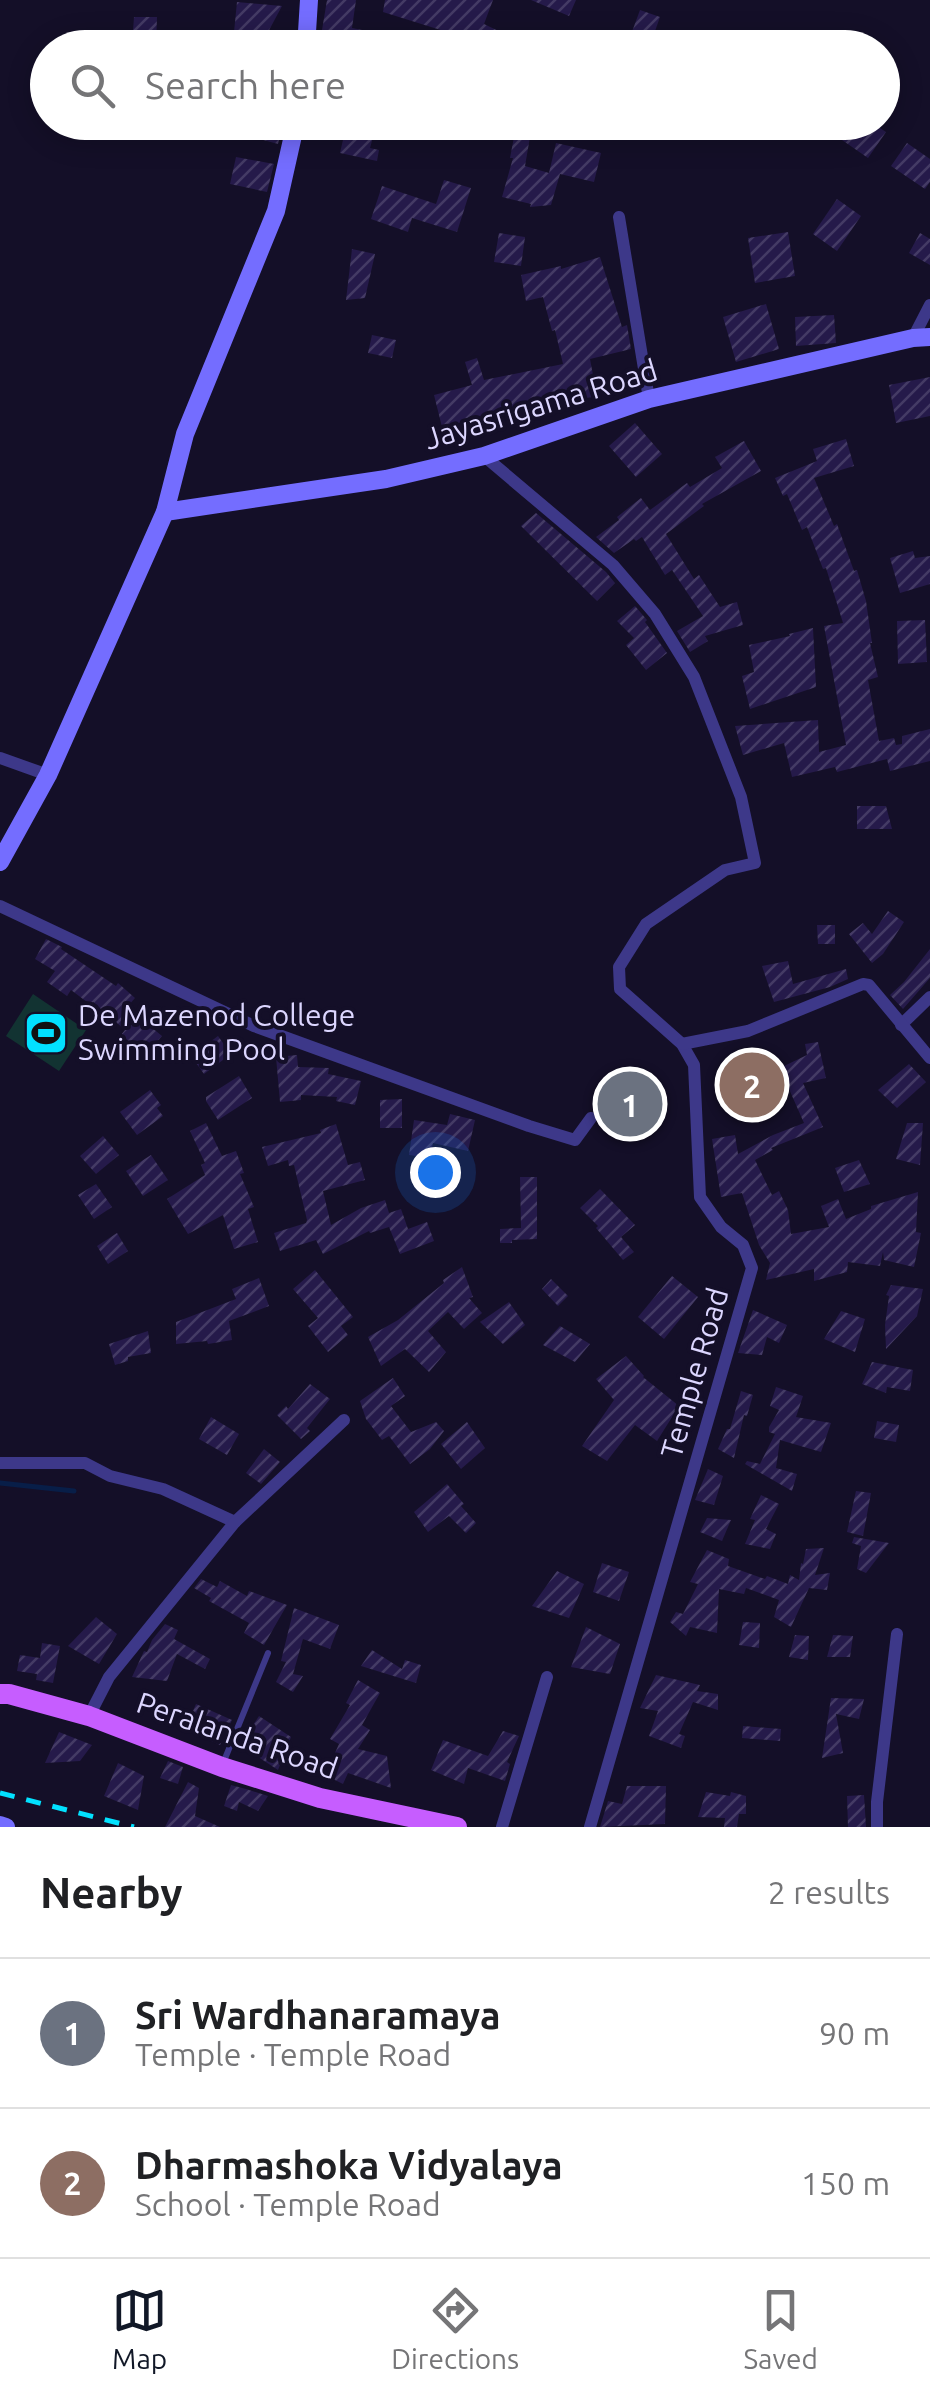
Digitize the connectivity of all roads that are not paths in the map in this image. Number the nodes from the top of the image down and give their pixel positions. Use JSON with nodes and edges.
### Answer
{"nodes":[{"id":1,"x":309,"y":0,"type":"edge"},
{"id":2,"x":307,"y":30,"type":"edge"},
{"id":3,"x":292,"y":140,"type":"edge"},
{"id":4,"x":619,"y":216,"type":"dead end"},
{"id":5,"x":930,"y":305,"type":"edge"},
{"id":6,"x":921,"y":338,"type":"edge"},
{"id":7,"x":649,"y":399,"type":"junction"},
{"id":8,"x":484,"y":456,"type":"junction"},
{"id":9,"x":165,"y":512,"type":"junction"},
{"id":10,"x":0,"y":758,"type":"edge"},
{"id":11,"x":48,"y":775,"type":"junction"},
{"id":12,"x":0,"y":862,"type":"edge"},
{"id":13,"x":0,"y":906,"type":"edge"},
{"id":14,"x":930,"y":997,"type":"edge"},
{"id":15,"x":901,"y":1025,"type":"junction"},
{"id":16,"x":682,"y":1044,"type":"junction"},
{"id":17,"x":930,"y":1058,"type":"edge"},
{"id":18,"x":591,"y":1118,"type":"dead end"},
{"id":19,"x":344,"y":1420,"type":"dead end"},
{"id":20,"x":0,"y":1463,"type":"edge"},
{"id":21,"x":235,"y":1522,"type":"junction"},
{"id":22,"x":898,"y":1634,"type":"dead end"},
{"id":23,"x":268,"y":1653,"type":"dead end"},
{"id":24,"x":547,"y":1677,"type":"dead end"},
{"id":25,"x":0,"y":1694,"type":"edge"},
{"id":26,"x":89,"y":1716,"type":"junction"},
{"id":27,"x":222,"y":1767,"type":"junction"},
{"id":28,"x":457,"y":1827,"type":"edge"},
{"id":29,"x":502,"y":1827,"type":"edge"},
{"id":30,"x":590,"y":1827,"type":"edge"},
{"id":31,"x":877,"y":1827,"type":"edge"}],
"edges":[{"from":1,"to":2,"type":"street"},
{"from":3,"to":9,"type":"street"},
{"from":4,"to":7,"type":"street"},
{"from":5,"to":6,"type":"street"},
{"from":6,"to":7,"type":"street","name":"Jayasrigama Road"},
{"from":7,"to":8,"type":"street","name":"Jayasrigama Road"},
{"from":8,"to":9,"type":"street","name":"Jayasrigama Road"},
{"from":8,"to":16,"type":"street"},
{"from":9,"to":11,"type":"street"},
{"from":10,"to":11,"type":"street"},
{"from":11,"to":12,"type":"street"},
{"from":13,"to":18,"type":"street"},
{"from":14,"to":15,"type":"street"},
{"from":15,"to":16,"type":"street"},
{"from":15,"to":17,"type":"street"},
{"from":16,"to":30,"type":"street","name":"Temple Road"},
{"from":19,"to":21,"type":"street"},
{"from":20,"to":21,"type":"street"},
{"from":21,"to":26,"type":"street"},
{"from":22,"to":31,"type":"street"},
{"from":23,"to":27,"type":"lane"},
{"from":24,"to":29,"type":"street"},
{"from":25,"to":26,"type":"main road","name":"Peralanda Road"},
{"from":26,"to":27,"type":"main road","name":"Peralanda Road"},
{"from":27,"to":28,"type":"main road","name":"Peralanda Road"}]}
